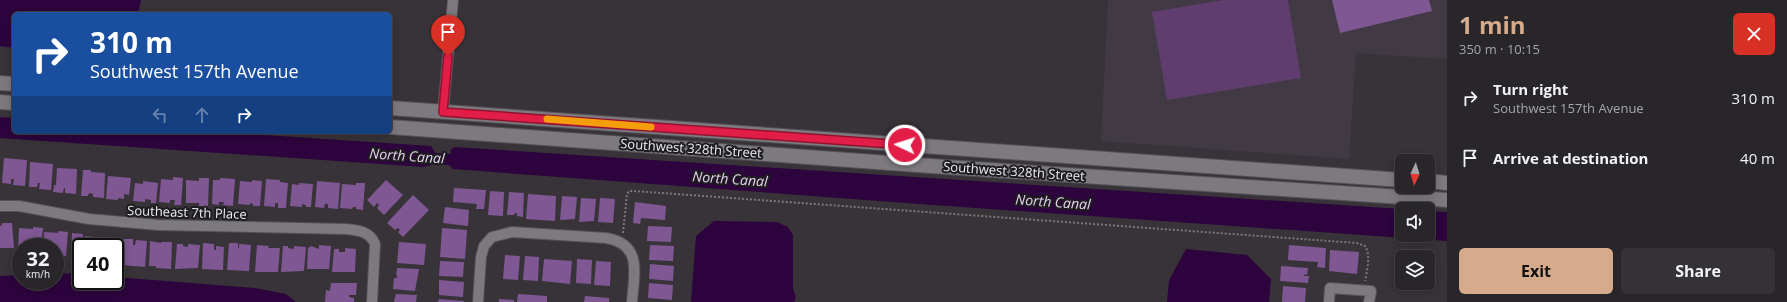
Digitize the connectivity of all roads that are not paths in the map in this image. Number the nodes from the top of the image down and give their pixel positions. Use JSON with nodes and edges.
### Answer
{"nodes":[{"id":1,"x":453,"y":0,"type":"edge"},
{"id":2,"x":0,"y":83,"type":"edge"},
{"id":3,"x":12,"y":84,"type":"edge"},
{"id":4,"x":0,"y":102,"type":"edge"},
{"id":5,"x":12,"y":103,"type":"edge"},
{"id":6,"x":392,"y":108,"type":"edge"},
{"id":7,"x":443,"y":112,"type":"junction"},
{"id":8,"x":392,"y":127,"type":"edge"},
{"id":9,"x":1352,"y":177,"type":"junction"},
{"id":10,"x":1395,"y":180,"type":"edge"},
{"id":11,"x":1435,"y":181,"type":"edge"},
{"id":12,"x":1447,"y":182,"type":"edge"},
{"id":13,"x":1341,"y":193,"type":"junction"},
{"id":14,"x":1447,"y":200,"type":"edge"},
{"id":15,"x":0,"y":206,"type":"edge"},
{"id":16,"x":372,"y":302,"type":"edge"},
{"id":17,"x":478,"y":302,"type":"edge"},
{"id":18,"x":632,"y":302,"type":"edge"},
{"id":19,"x":1329,"y":302,"type":"edge"},
{"id":20,"x":1369,"y":302,"type":"edge"}],
"edges":[{"from":1,"to":7,"type":"street"},
{"from":2,"to":3,"type":"street"},
{"from":4,"to":5,"type":"street"},
{"from":6,"to":7,"type":"street","name":"Southwest 328th Street"},
{"from":7,"to":9,"type":"street","name":"Southwest 328th Street"},
{"from":8,"to":13,"type":"street","name":"Southwest 328th Street"},
{"from":9,"to":10,"type":"street","name":"Southwest 328th Street"},
{"from":9,"to":13,"type":"street"},
{"from":11,"to":12,"type":"street"},
{"from":13,"to":14,"type":"street","name":"Southwest 328th Street"},
{"from":15,"to":16,"type":"street","name":"Southeast 7th Place"},
{"from":17,"to":18,"type":"street"},
{"from":19,"to":20,"type":"street"}]}
